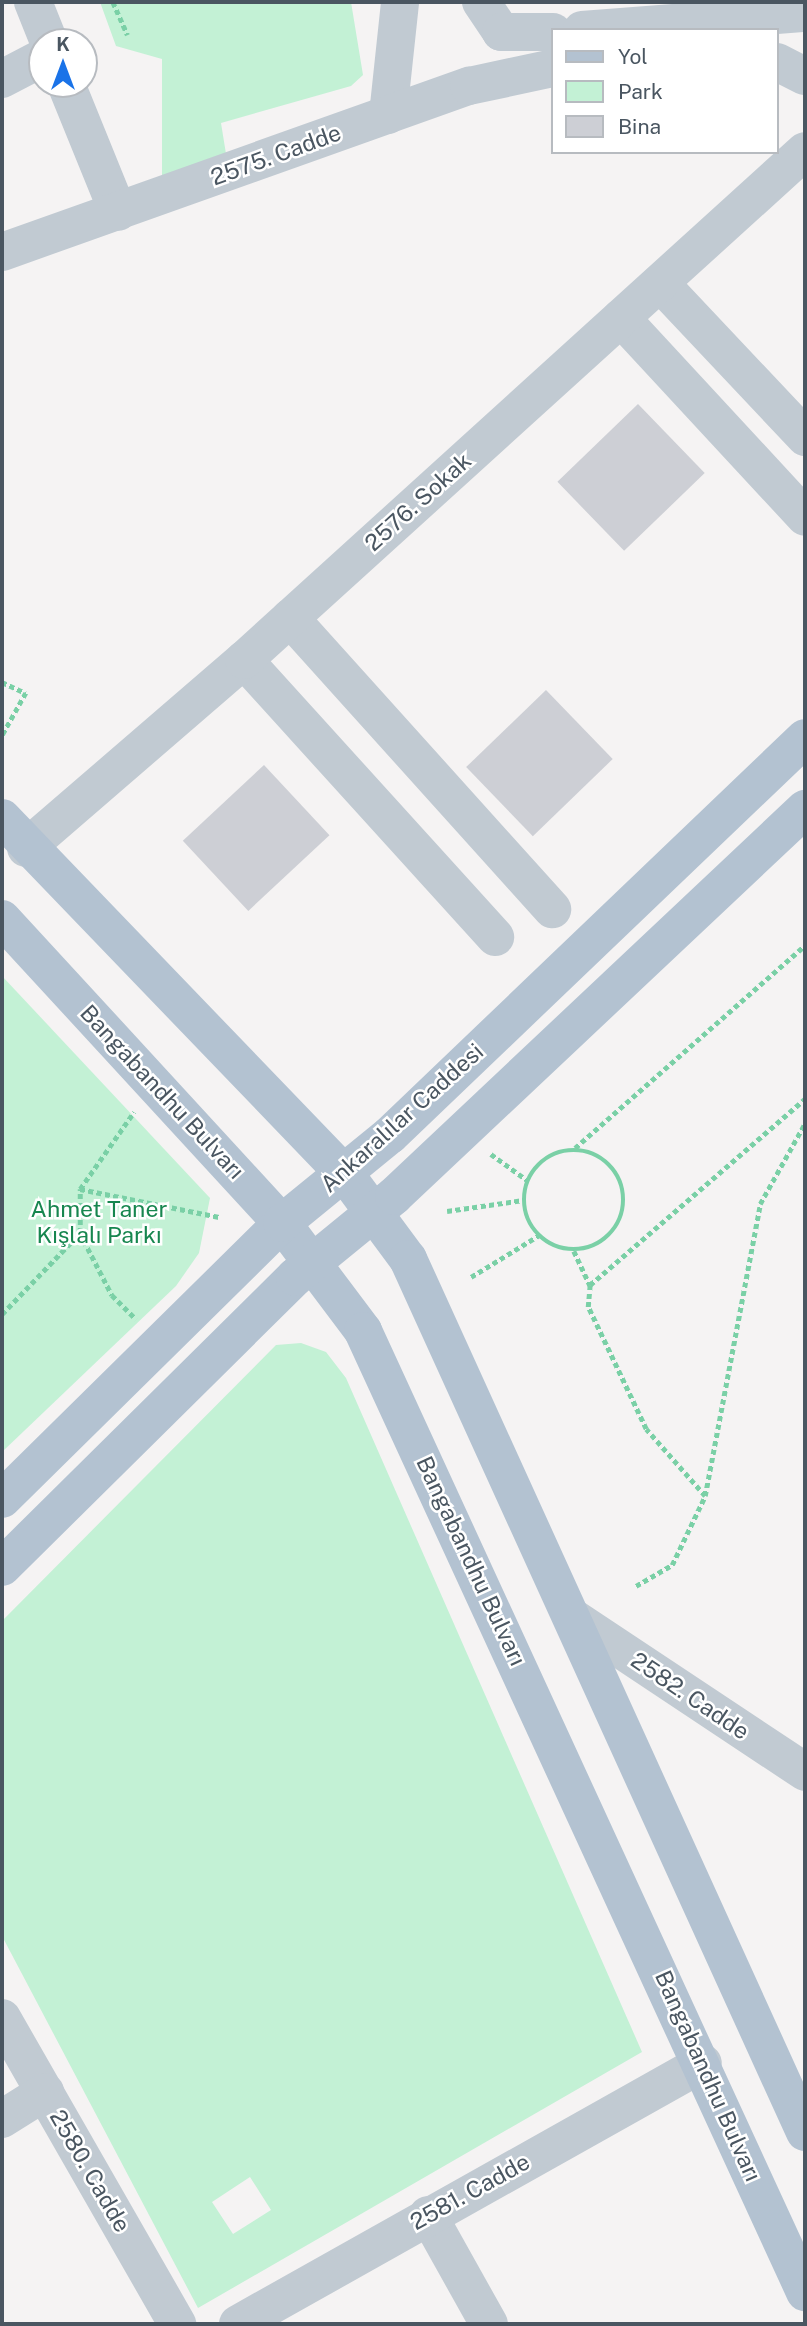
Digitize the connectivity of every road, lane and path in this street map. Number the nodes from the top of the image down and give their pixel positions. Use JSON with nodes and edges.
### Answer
{"nodes":[{"id":1,"x":33,"y":2,"type":"edge"},
{"id":2,"x":113,"y":2,"type":"edge"},
{"id":3,"x":382,"y":2,"type":"edge"},
{"id":4,"x":400,"y":2,"type":"edge"},
{"id":5,"x":481,"y":2,"type":"edge"},
{"id":6,"x":805,"y":13,"type":"edge"},
{"id":7,"x":43,"y":28,"type":"edge"},
{"id":8,"x":608,"y":28,"type":"edge"},
{"id":9,"x":552,"y":32,"type":"edge"},
{"id":10,"x":128,"y":35,"type":"dead end"},
{"id":11,"x":779,"y":63,"type":"edge"},
{"id":12,"x":28,"y":65,"type":"edge"},
{"id":13,"x":552,"y":68,"type":"edge"},
{"id":14,"x":805,"y":76,"type":"edge"},
{"id":15,"x":2,"y":79,"type":"edge"},
{"id":16,"x":72,"y":98,"type":"edge"},
{"id":17,"x":388,"y":115,"type":"junction"},
{"id":18,"x":805,"y":151,"type":"edge"},
{"id":19,"x":118,"y":212,"type":"junction"},
{"id":20,"x":2,"y":252,"type":"edge"},
{"id":21,"x":660,"y":283,"type":"junction"},
{"id":22,"x":621,"y":318,"type":"junction"},
{"id":23,"x":805,"y":437,"type":"edge"},
{"id":24,"x":805,"y":517,"type":"edge"},
{"id":25,"x":290,"y":618,"type":"junction"},
{"id":26,"x":244,"y":660,"type":"junction"},
{"id":27,"x":2,"y":682,"type":"edge"},
{"id":28,"x":2,"y":736,"type":"edge"},
{"id":29,"x":805,"y":738,"type":"edge"},
{"id":30,"x":805,"y":810,"type":"edge"},
{"id":31,"x":2,"y":818,"type":"edge"},
{"id":32,"x":26,"y":848,"type":"junction"},
{"id":33,"x":552,"y":909,"type":"dead end"},
{"id":34,"x":2,"y":919,"type":"edge"},
{"id":35,"x":495,"y":937,"type":"dead end"},
{"id":36,"x":805,"y":945,"type":"edge"},
{"id":37,"x":805,"y":1099,"type":"edge"},
{"id":38,"x":140,"y":1108,"type":"dead end"},
{"id":39,"x":805,"y":1123,"type":"edge"},
{"id":40,"x":574,"y":1149,"type":"junction"},
{"id":41,"x":486,"y":1150,"type":"dead end"},
{"id":42,"x":345,"y":1174,"type":"junction"},
{"id":43,"x":527,"y":1180,"type":"junction"},
{"id":44,"x":80,"y":1189,"type":"junction"},
{"id":45,"x":523,"y":1200,"type":"junction"},
{"id":46,"x":447,"y":1211,"type":"dead end"},
{"id":47,"x":375,"y":1213,"type":"junction"},
{"id":48,"x":219,"y":1217,"type":"dead end"},
{"id":49,"x":282,"y":1223,"type":"junction"},
{"id":50,"x":80,"y":1233,"type":"junction"},
{"id":51,"x":538,"y":1236,"type":"junction"},
{"id":52,"x":574,"y":1251,"type":"junction"},
{"id":53,"x":314,"y":1260,"type":"junction"},
{"id":54,"x":471,"y":1277,"type":"dead end"},
{"id":55,"x":590,"y":1285,"type":"junction"},
{"id":56,"x":2,"y":1314,"type":"edge"},
{"id":57,"x":143,"y":1325,"type":"dead end"},
{"id":58,"x":705,"y":1496,"type":"junction"},
{"id":59,"x":2,"y":1499,"type":"edge"},
{"id":60,"x":2,"y":1567,"type":"edge"},
{"id":61,"x":636,"y":1586,"type":"dead end"},
{"id":62,"x":575,"y":1619,"type":"junction"},
{"id":63,"x":805,"y":1772,"type":"edge"},
{"id":64,"x":2,"y":2018,"type":"edge"},
{"id":65,"x":704,"y":2063,"type":"junction"},
{"id":66,"x":45,"y":2092,"type":"junction"},
{"id":67,"x":2,"y":2119,"type":"edge"},
{"id":68,"x":805,"y":2132,"type":"edge"},
{"id":69,"x":428,"y":2215,"type":"junction"},
{"id":70,"x":805,"y":2291,"type":"edge"},
{"id":71,"x":177,"y":2324,"type":"edge"},
{"id":72,"x":238,"y":2324,"type":"edge"},
{"id":73,"x":489,"y":2324,"type":"edge"}],
"edges":[{"from":1,"to":7,"type":"street"},
{"from":2,"to":10,"type":"path"},
{"from":3,"to":17,"type":"street"},
{"from":4,"to":17,"type":"street"},
{"from":5,"to":9,"type":"street"},
{"from":6,"to":8,"type":"street"},
{"from":11,"to":14,"type":"street"},
{"from":12,"to":15,"type":"street"},
{"from":13,"to":17,"type":"street","name":"2575. Cadde"},
{"from":16,"to":19,"type":"street"},
{"from":17,"to":19,"type":"street","name":"2575. Cadde"},
{"from":18,"to":21,"type":"street","name":"2576. Sokak"},
{"from":19,"to":20,"type":"street","name":"2575. Cadde"},
{"from":21,"to":22,"type":"street","name":"2576. Sokak"},
{"from":21,"to":23,"type":"street"},
{"from":22,"to":24,"type":"street"},
{"from":22,"to":25,"type":"street","name":"2576. Sokak"},
{"from":25,"to":26,"type":"street","name":"2576. Sokak"},
{"from":25,"to":33,"type":"street"},
{"from":26,"to":32,"type":"street","name":"2576. Sokak"},
{"from":26,"to":35,"type":"street"},
{"from":27,"to":28,"type":"path"},
{"from":29,"to":42,"type":"main road","name":"Ankaralılar Caddesi"},
{"from":30,"to":47,"type":"main road","name":"Ankaralılar Caddesi"},
{"from":31,"to":32,"type":"main road"},
{"from":32,"to":42,"type":"main road"},
{"from":34,"to":49,"type":"main road","name":"Bangabandhu Bulvarı"},
{"from":36,"to":40,"type":"path"},
{"from":37,"to":55,"type":"path"},
{"from":38,"to":44,"type":"path"},
{"from":39,"to":58,"type":"path"},
{"from":40,"to":43,"type":"path"},
{"from":40,"to":52,"type":"path"},
{"from":41,"to":43,"type":"path"},
{"from":42,"to":47,"type":"main road"},
{"from":42,"to":49,"type":"main road","name":"Ankaralılar Caddesi"},
{"from":43,"to":45,"type":"path"},
{"from":44,"to":48,"type":"path"},
{"from":44,"to":50,"type":"path"},
{"from":45,"to":46,"type":"path"},
{"from":45,"to":51,"type":"path"},
{"from":47,"to":53,"type":"main road","name":"Ankaralılar Caddesi"},
{"from":47,"to":62,"type":"main road"},
{"from":49,"to":53,"type":"main road","name":"Bangabandhu Bulvarı"},
{"from":49,"to":59,"type":"main road","name":"Ankaralılar Caddesi"},
{"from":50,"to":56,"type":"path"},
{"from":50,"to":57,"type":"path"},
{"from":51,"to":52,"type":"path"},
{"from":51,"to":54,"type":"path"},
{"from":52,"to":55,"type":"path"},
{"from":53,"to":60,"type":"main road","name":"Ankaralılar Caddesi"},
{"from":53,"to":65,"type":"main road","name":"Bangabandhu Bulvarı"},
{"from":55,"to":58,"type":"path"},
{"from":58,"to":61,"type":"path"},
{"from":62,"to":63,"type":"street","name":"2582. Cadde"},
{"from":62,"to":68,"type":"main road"},
{"from":64,"to":66,"type":"street","name":"2580. Cadde"},
{"from":65,"to":69,"type":"street","name":"2581. Cadde"},
{"from":65,"to":70,"type":"main road","name":"Bangabandhu Bulvarı"},
{"from":66,"to":67,"type":"street"},
{"from":66,"to":71,"type":"street","name":"2580. Cadde"},
{"from":69,"to":72,"type":"street","name":"2581. Cadde"},
{"from":69,"to":73,"type":"street"}]}
